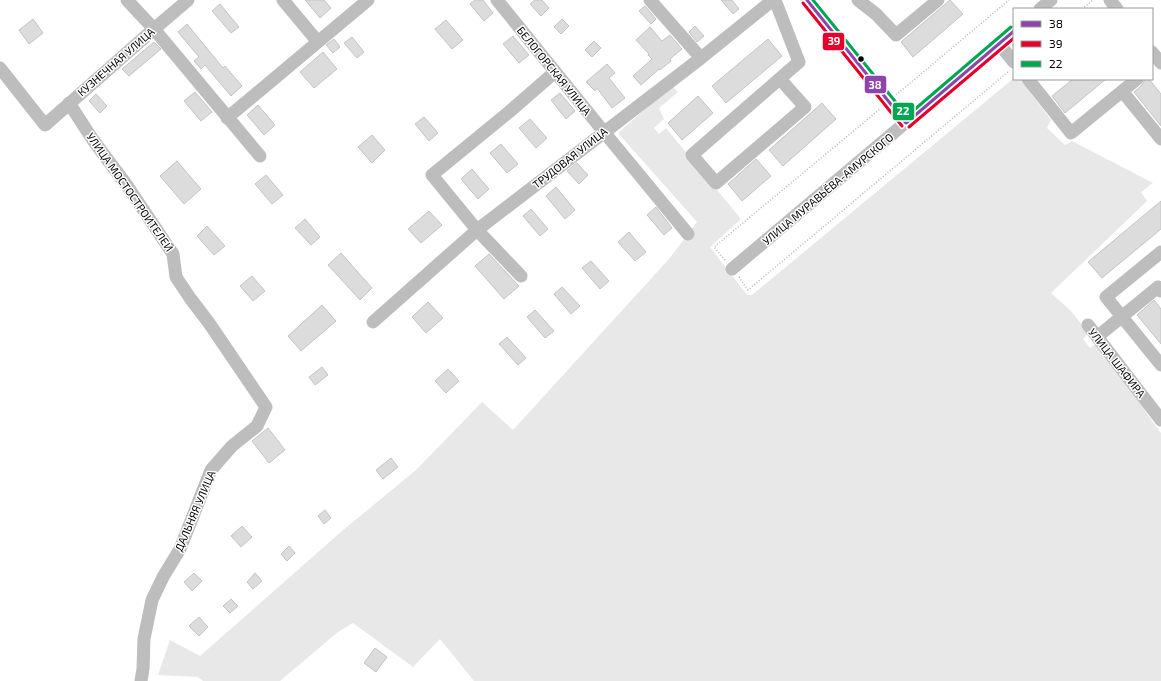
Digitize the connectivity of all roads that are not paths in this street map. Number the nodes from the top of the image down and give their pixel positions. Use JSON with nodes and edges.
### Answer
{"nodes":[{"id":1,"x":127,"y":0,"type":"edge"},
{"id":2,"x":188,"y":0,"type":"edge"},
{"id":3,"x":283,"y":0,"type":"edge"},
{"id":4,"x":368,"y":0,"type":"edge"},
{"id":5,"x":497,"y":0,"type":"edge"},
{"id":6,"x":650,"y":0,"type":"edge"},
{"id":7,"x":774,"y":0,"type":"edge"},
{"id":8,"x":807,"y":0,"type":"edge"},
{"id":9,"x":938,"y":0,"type":"edge"},
{"id":10,"x":1050,"y":0,"type":"edge"},
{"id":11,"x":1110,"y":0,"type":"edge"},
{"id":12,"x":859,"y":1,"type":"edge"},
{"id":13,"x":1041,"y":8,"type":"edge"},
{"id":14,"x":1116,"y":8,"type":"edge"},
{"id":15,"x":154,"y":28,"type":"junction"},
{"id":16,"x":1013,"y":32,"type":"edge"},
{"id":17,"x":318,"y":42,"type":"junction"},
{"id":18,"x":999,"y":44,"type":"junction"},
{"id":19,"x":700,"y":58,"type":"junction"},
{"id":20,"x":1013,"y":61,"type":"edge"},
{"id":21,"x":0,"y":68,"type":"edge"},
{"id":22,"x":555,"y":72,"type":"junction"},
{"id":23,"x":780,"y":79,"type":"junction"},
{"id":24,"x":1029,"y":80,"type":"edge"},
{"id":25,"x":1136,"y":80,"type":"edge"},
{"id":26,"x":1122,"y":91,"type":"junction"},
{"id":27,"x":69,"y":103,"type":"junction"},
{"id":28,"x":227,"y":118,"type":"junction"},
{"id":29,"x":906,"y":123,"type":"junction"},
{"id":30,"x":604,"y":132,"type":"junction"},
{"id":31,"x":1161,"y":139,"type":"edge"},
{"id":32,"x":260,"y":156,"type":"dead end"},
{"id":33,"x":477,"y":230,"type":"junction"},
{"id":34,"x":688,"y":234,"type":"dead end"},
{"id":35,"x":1161,"y":252,"type":"edge"},
{"id":36,"x":732,"y":269,"type":"dead end"},
{"id":37,"x":521,"y":276,"type":"dead end"},
{"id":38,"x":1161,"y":291,"type":"edge"},
{"id":39,"x":1122,"y":317,"type":"junction"},
{"id":40,"x":373,"y":322,"type":"dead end"},
{"id":41,"x":1088,"y":325,"type":"dead end"},
{"id":42,"x":1097,"y":337,"type":"junction"},
{"id":43,"x":1161,"y":365,"type":"edge"},
{"id":44,"x":250,"y":383,"type":"joint"},
{"id":45,"x":1161,"y":420,"type":"edge"},
{"id":46,"x":141,"y":681,"type":"edge"}],
"edges":[{"from":1,"to":15,"type":"street"},
{"from":2,"to":15,"type":"street","name":"КУЗНЕЧНАЯ УЛИЦА"},
{"from":3,"to":17,"type":"street"},
{"from":4,"to":17,"type":"street"},
{"from":5,"to":22,"type":"street","name":"БЕЛОГОРСКАЯ УЛИЦА"},
{"from":6,"to":19,"type":"street"},
{"from":7,"to":19,"type":"street","name":"ТРУДОВАЯ УЛИЦА"},
{"from":7,"to":23,"type":"street"},
{"from":8,"to":29,"type":"street"},
{"from":9,"to":12,"type":"street"},
{"from":10,"to":13,"type":"street"},
{"from":11,"to":14,"type":"street"},
{"from":15,"to":27,"type":"street","name":"КУЗНЕЧНАЯ УЛИЦА"},
{"from":15,"to":28,"type":"street"},
{"from":16,"to":18,"type":"street","name":"УЛИЦА МУРАВЬЁВА-АМУРСКОГО"},
{"from":17,"to":28,"type":"street"},
{"from":18,"to":20,"type":"street"},
{"from":18,"to":29,"type":"street","name":"УЛИЦА МУРАВЬЁВА-АМУРСКОГО"},
{"from":19,"to":30,"type":"street","name":"ТРУДОВАЯ УЛИЦА"},
{"from":21,"to":27,"type":"street","name":"КУЗНЕЧНАЯ УЛИЦА"},
{"from":22,"to":30,"type":"street","name":"БЕЛОГОРСКАЯ УЛИЦА"},
{"from":22,"to":33,"type":"street"},
{"from":23,"to":23,"type":"street"},
{"from":24,"to":26,"type":"street"},
{"from":25,"to":26,"type":"street"},
{"from":26,"to":31,"type":"street"},
{"from":27,"to":44,"type":"street","name":"УЛИЦА МОСТОСТРОИТЕЛЕЙ"},
{"from":28,"to":32,"type":"street"},
{"from":29,"to":36,"type":"street","name":"УЛИЦА МУРАВЬЁВА-АМУРСКОГО"},
{"from":30,"to":33,"type":"street","name":"ТРУДОВАЯ УЛИЦА"},
{"from":30,"to":34,"type":"street","name":"БЕЛОГОРСКАЯ УЛИЦА"},
{"from":33,"to":37,"type":"street"},
{"from":33,"to":40,"type":"street","name":"ТРУДОВАЯ УЛИЦА"},
{"from":35,"to":39,"type":"street"},
{"from":38,"to":39,"type":"street"},
{"from":39,"to":42,"type":"street"},
{"from":39,"to":43,"type":"street"},
{"from":41,"to":42,"type":"street","name":"УЛИЦА ШАФИРА"},
{"from":42,"to":45,"type":"street","name":"УЛИЦА ШАФИРА"},
{"from":44,"to":46,"type":"street","name":"ДАЛЬНЯЯ УЛИЦА"}]}
